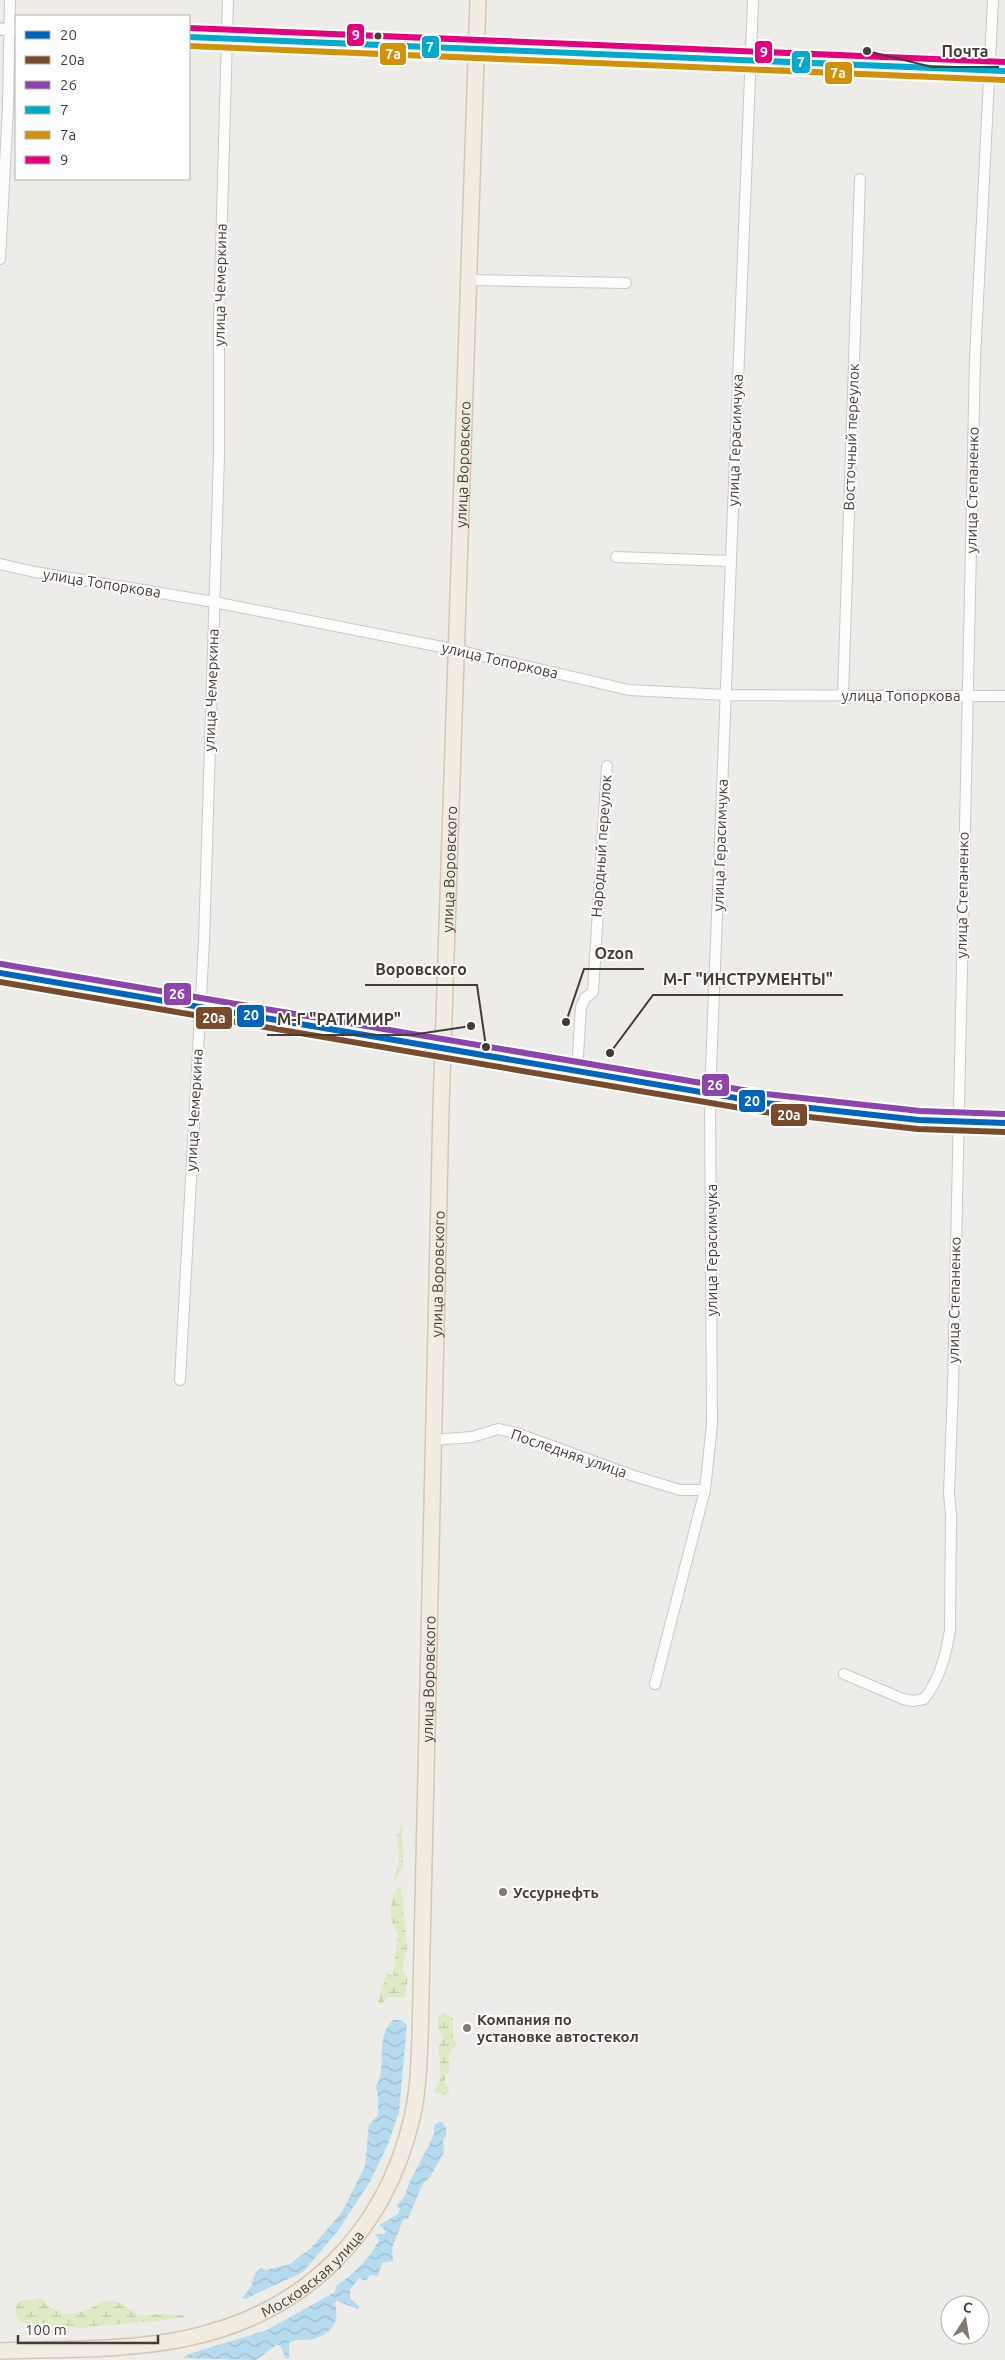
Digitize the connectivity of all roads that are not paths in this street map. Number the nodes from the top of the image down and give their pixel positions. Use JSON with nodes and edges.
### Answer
{"nodes":[{"id":1,"x":10,"y":0,"type":"edge"},
{"id":2,"x":228,"y":0,"type":"edge"},
{"id":3,"x":478,"y":0,"type":"edge"},
{"id":4,"x":753,"y":0,"type":"edge"},
{"id":5,"x":993,"y":0,"type":"edge"},
{"id":6,"x":8,"y":30,"type":"edge"},
{"id":7,"x":190,"y":37,"type":"edge"},
{"id":8,"x":226,"y":38,"type":"junction"},
{"id":9,"x":477,"y":48,"type":"junction"},
{"id":10,"x":751,"y":59,"type":"junction"},
{"id":11,"x":991,"y":71,"type":"junction"},
{"id":12,"x":1005,"y":71,"type":"edge"},
{"id":13,"x":860,"y":179,"type":"dead end"},
{"id":14,"x":0,"y":260,"type":"edge"},
{"id":15,"x":470,"y":280,"type":"junction"},
{"id":16,"x":626,"y":283,"type":"dead end"},
{"id":17,"x":616,"y":557,"type":"dead end"},
{"id":18,"x":730,"y":561,"type":"junction"},
{"id":19,"x":0,"y":564,"type":"edge"},
{"id":20,"x":214,"y":602,"type":"junction"},
{"id":21,"x":457,"y":650,"type":"junction"},
{"id":22,"x":725,"y":695,"type":"junction"},
{"id":23,"x":843,"y":695,"type":"junction"},
{"id":24,"x":967,"y":695,"type":"junction"},
{"id":25,"x":1005,"y":696,"type":"edge"},
{"id":26,"x":606,"y":766,"type":"dead end"},
{"id":27,"x":0,"y":973,"type":"edge"},
{"id":28,"x":199,"y":1007,"type":"junction"},
{"id":29,"x":443,"y":1050,"type":"junction"},
{"id":30,"x":577,"y":1072,"type":"junction"},
{"id":31,"x":710,"y":1094,"type":"junction"},
{"id":32,"x":957,"y":1122,"type":"junction"},
{"id":33,"x":1005,"y":1123,"type":"edge"},
{"id":34,"x":180,"y":1380,"type":"dead end"},
{"id":35,"x":434,"y":1440,"type":"junction"},
{"id":36,"x":705,"y":1490,"type":"junction"},
{"id":37,"x":844,"y":1674,"type":"dead end"},
{"id":38,"x":655,"y":1684,"type":"dead end"},
{"id":39,"x":421,"y":1978,"type":"joint"},
{"id":40,"x":0,"y":2351,"type":"edge"}],
"edges":[{"from":1,"to":6,"type":"street"},
{"from":2,"to":8,"type":"street","name":"улица Чемеркина"},
{"from":3,"to":9,"type":"main road","name":"улица Воровского"},
{"from":4,"to":10,"type":"street","name":"улица Герасимчука"},
{"from":5,"to":11,"type":"street","name":"улица Степаненко"},
{"from":6,"to":14,"type":"street"},
{"from":7,"to":8,"type":"street"},
{"from":8,"to":9,"type":"street"},
{"from":8,"to":20,"type":"street","name":"улица Чемеркина"},
{"from":9,"to":10,"type":"street"},
{"from":9,"to":15,"type":"main road","name":"улица Воровского"},
{"from":10,"to":11,"type":"street"},
{"from":10,"to":18,"type":"street","name":"улица Герасимчука"},
{"from":11,"to":12,"type":"street"},
{"from":11,"to":24,"type":"street","name":"улица Степаненко"},
{"from":13,"to":23,"type":"street","name":"Восточный переулок"},
{"from":15,"to":16,"type":"street"},
{"from":15,"to":21,"type":"main road","name":"улица Воровского"},
{"from":17,"to":18,"type":"street"},
{"from":18,"to":22,"type":"street","name":"улица Герасимчука"},
{"from":19,"to":20,"type":"street","name":"улица Топоркова"},
{"from":20,"to":21,"type":"street","name":"улица Топоркова"},
{"from":20,"to":28,"type":"street","name":"улица Чемеркина"},
{"from":21,"to":22,"type":"street","name":"улица Топоркова"},
{"from":21,"to":29,"type":"main road","name":"улица Воровского"},
{"from":22,"to":23,"type":"street","name":"улица Топоркова"},
{"from":22,"to":31,"type":"street","name":"улица Герасимчука"},
{"from":23,"to":24,"type":"street","name":"улица Топоркова"},
{"from":24,"to":25,"type":"street","name":"улица Топоркова"},
{"from":24,"to":32,"type":"street","name":"улица Степаненко"},
{"from":26,"to":30,"type":"street","name":"Народный переулок"},
{"from":27,"to":28,"type":"main road"},
{"from":28,"to":29,"type":"main road"},
{"from":28,"to":34,"type":"street","name":"улица Чемеркина"},
{"from":29,"to":30,"type":"main road"},
{"from":29,"to":35,"type":"main road","name":"улица Воровского"},
{"from":30,"to":31,"type":"main road"},
{"from":31,"to":32,"type":"main road"},
{"from":31,"to":36,"type":"street","name":"улица Герасимчука"},
{"from":32,"to":33,"type":"main road"},
{"from":32,"to":37,"type":"street","name":"улица Степаненко"},
{"from":35,"to":36,"type":"street","name":"Последняя улица"},
{"from":35,"to":39,"type":"main road","name":"улица Воровского"},
{"from":36,"to":38,"type":"street","name":"улица Герасимчука"},
{"from":39,"to":40,"type":"main road","name":"Московская улица"}]}
